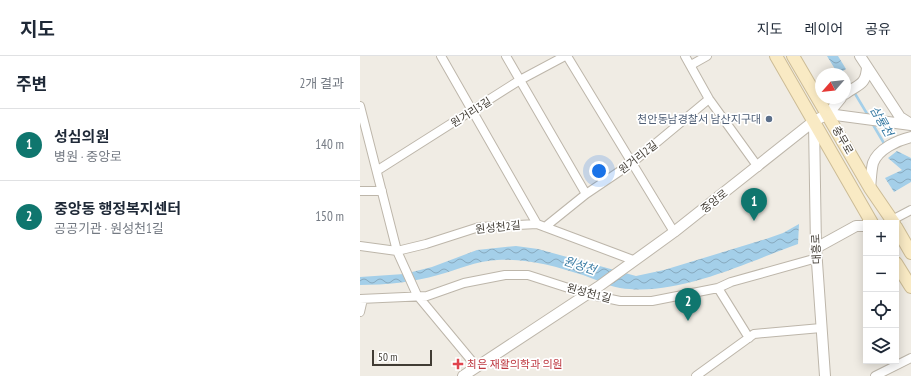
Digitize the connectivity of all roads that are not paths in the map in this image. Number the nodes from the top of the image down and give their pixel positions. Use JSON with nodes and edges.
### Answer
{"nodes":[{"id":1,"x":441,"y":56,"type":"edge"},
{"id":2,"x":506,"y":56,"type":"edge"},
{"id":3,"x":566,"y":56,"type":"edge"},
{"id":4,"x":685,"y":56,"type":"edge"},
{"id":5,"x":706,"y":56,"type":"edge"},
{"id":6,"x":776,"y":56,"type":"edge"},
{"id":7,"x":793,"y":56,"type":"edge"},
{"id":8,"x":860,"y":56,"type":"edge"},
{"id":9,"x":691,"y":65,"type":"junction"},
{"id":10,"x":866,"y":67,"type":"junction"},
{"id":11,"x":520,"y":80,"type":"junction"},
{"id":12,"x":815,"y":89,"type":"edge"},
{"id":13,"x":851,"y":91,"type":"edge"},
{"id":14,"x":709,"y":98,"type":"junction"},
{"id":15,"x":823,"y":104,"type":"edge"},
{"id":16,"x":836,"y":104,"type":"edge"},
{"id":17,"x":360,"y":106,"type":"edge"},
{"id":18,"x":473,"y":110,"type":"junction"},
{"id":19,"x":828,"y":114,"type":"junction"},
{"id":20,"x":814,"y":121,"type":"junction"},
{"id":21,"x":911,"y":124,"type":"edge"},
{"id":22,"x":906,"y":138,"type":"edge"},
{"id":23,"x":791,"y":139,"type":"junction"},
{"id":24,"x":815,"y":156,"type":"junction"},
{"id":25,"x":632,"y":163,"type":"junction"},
{"id":26,"x":758,"y":167,"type":"junction"},
{"id":27,"x":378,"y":170,"type":"junction"},
{"id":28,"x":870,"y":188,"type":"junction"},
{"id":29,"x":382,"y":190,"type":"junction"},
{"id":30,"x":360,"y":191,"type":"edge"},
{"id":31,"x":586,"y":194,"type":"junction"},
{"id":32,"x":911,"y":210,"type":"edge"},
{"id":33,"x":870,"y":220,"type":"edge"},
{"id":34,"x":892,"y":220,"type":"edge"},
{"id":35,"x":898,"y":220,"type":"edge"},
{"id":36,"x":541,"y":225,"type":"junction"},
{"id":37,"x":863,"y":226,"type":"edge"},
{"id":38,"x":674,"y":232,"type":"junction"},
{"id":39,"x":899,"y":232,"type":"edge"},
{"id":40,"x":360,"y":246,"type":"edge"},
{"id":41,"x":816,"y":253,"type":"junction"},
{"id":42,"x":911,"y":253,"type":"edge"},
{"id":43,"x":399,"y":254,"type":"junction"},
{"id":44,"x":631,"y":261,"type":"junction"},
{"id":45,"x":899,"y":268,"type":"edge"},
{"id":46,"x":911,"y":287,"type":"edge"},
{"id":47,"x":718,"y":288,"type":"junction"},
{"id":48,"x":415,"y":292,"type":"junction"},
{"id":49,"x":587,"y":294,"type":"junction"},
{"id":50,"x":362,"y":299,"type":"edge"},
{"id":51,"x":360,"y":312,"type":"edge"},
{"id":52,"x":821,"y":328,"type":"junction"},
{"id":53,"x":752,"y":336,"type":"junction"},
{"id":54,"x":911,"y":358,"type":"edge"},
{"id":55,"x":476,"y":366,"type":"junction"},
{"id":56,"x":463,"y":376,"type":"edge"},
{"id":57,"x":696,"y":376,"type":"edge"},
{"id":58,"x":825,"y":376,"type":"edge"},
{"id":59,"x":875,"y":376,"type":"edge"}],
"edges":[{"from":1,"to":18,"type":"street"},
{"from":2,"to":11,"type":"street"},
{"from":3,"to":11,"type":"street","name":"원거리3길"},
{"from":3,"to":25,"type":"street"},
{"from":4,"to":9,"type":"street"},
{"from":5,"to":9,"type":"street"},
{"from":6,"to":20,"type":"main road","name":"충무로"},
{"from":7,"to":12,"type":"main road","name":"충무로"},
{"from":8,"to":10,"type":"street"},
{"from":9,"to":14,"type":"street"},
{"from":10,"to":13,"type":"street"},
{"from":10,"to":21,"type":"street"},
{"from":11,"to":18,"type":"street","name":"원거리3길"},
{"from":11,"to":31,"type":"street"},
{"from":14,"to":25,"type":"street","name":"원거리2길"},
{"from":14,"to":26,"type":"street"},
{"from":15,"to":19,"type":"main road","name":"충무로"},
{"from":16,"to":19,"type":"street"},
{"from":17,"to":27,"type":"street"},
{"from":18,"to":27,"type":"street","name":"원거리3길"},
{"from":18,"to":36,"type":"street"},
{"from":19,"to":20,"type":"street","name":"중앙로"},
{"from":19,"to":21,"type":"street"},
{"from":19,"to":28,"type":"main road","name":"충무로"},
{"from":20,"to":23,"type":"street","name":"중앙로"},
{"from":20,"to":24,"type":"street","name":"대흥로"},
{"from":20,"to":33,"type":"main road","name":"충무로"},
{"from":22,"to":28,"type":"street"},
{"from":23,"to":24,"type":"street"},
{"from":23,"to":26,"type":"street","name":"중앙로"},
{"from":24,"to":41,"type":"street","name":"대흥로"},
{"from":25,"to":31,"type":"street","name":"원거리2길"},
{"from":25,"to":38,"type":"street"},
{"from":26,"to":38,"type":"street","name":"중앙로"},
{"from":27,"to":29,"type":"street"},
{"from":28,"to":34,"type":"main road","name":"충무로"},
{"from":29,"to":30,"type":"street"},
{"from":29,"to":43,"type":"street"},
{"from":31,"to":36,"type":"street","name":"원거리2길"},
{"from":32,"to":35,"type":"street"},
{"from":36,"to":43,"type":"street","name":"원성천2길"},
{"from":36,"to":44,"type":"street","name":"원성천2길"},
{"from":37,"to":41,"type":"street"},
{"from":38,"to":44,"type":"street","name":"중앙로"},
{"from":39,"to":42,"type":"main road","name":"충무로"},
{"from":40,"to":43,"type":"street","name":"원성천2길"},
{"from":41,"to":47,"type":"street","name":"원성천1길"},
{"from":41,"to":52,"type":"street","name":"대흥로"},
{"from":43,"to":48,"type":"street"},
{"from":44,"to":49,"type":"street","name":"중앙로"},
{"from":45,"to":46,"type":"main road"},
{"from":47,"to":49,"type":"street","name":"원성천1길"},
{"from":47,"to":53,"type":"street"},
{"from":48,"to":49,"type":"street","name":"원성천1길"},
{"from":48,"to":50,"type":"street","name":"원성천1길"},
{"from":48,"to":55,"type":"street"},
{"from":49,"to":55,"type":"street"},
{"from":50,"to":51,"type":"street"},
{"from":52,"to":53,"type":"street"},
{"from":52,"to":58,"type":"street","name":"대흥로"},
{"from":53,"to":57,"type":"street"},
{"from":54,"to":59,"type":"street"},
{"from":55,"to":56,"type":"street"}]}
